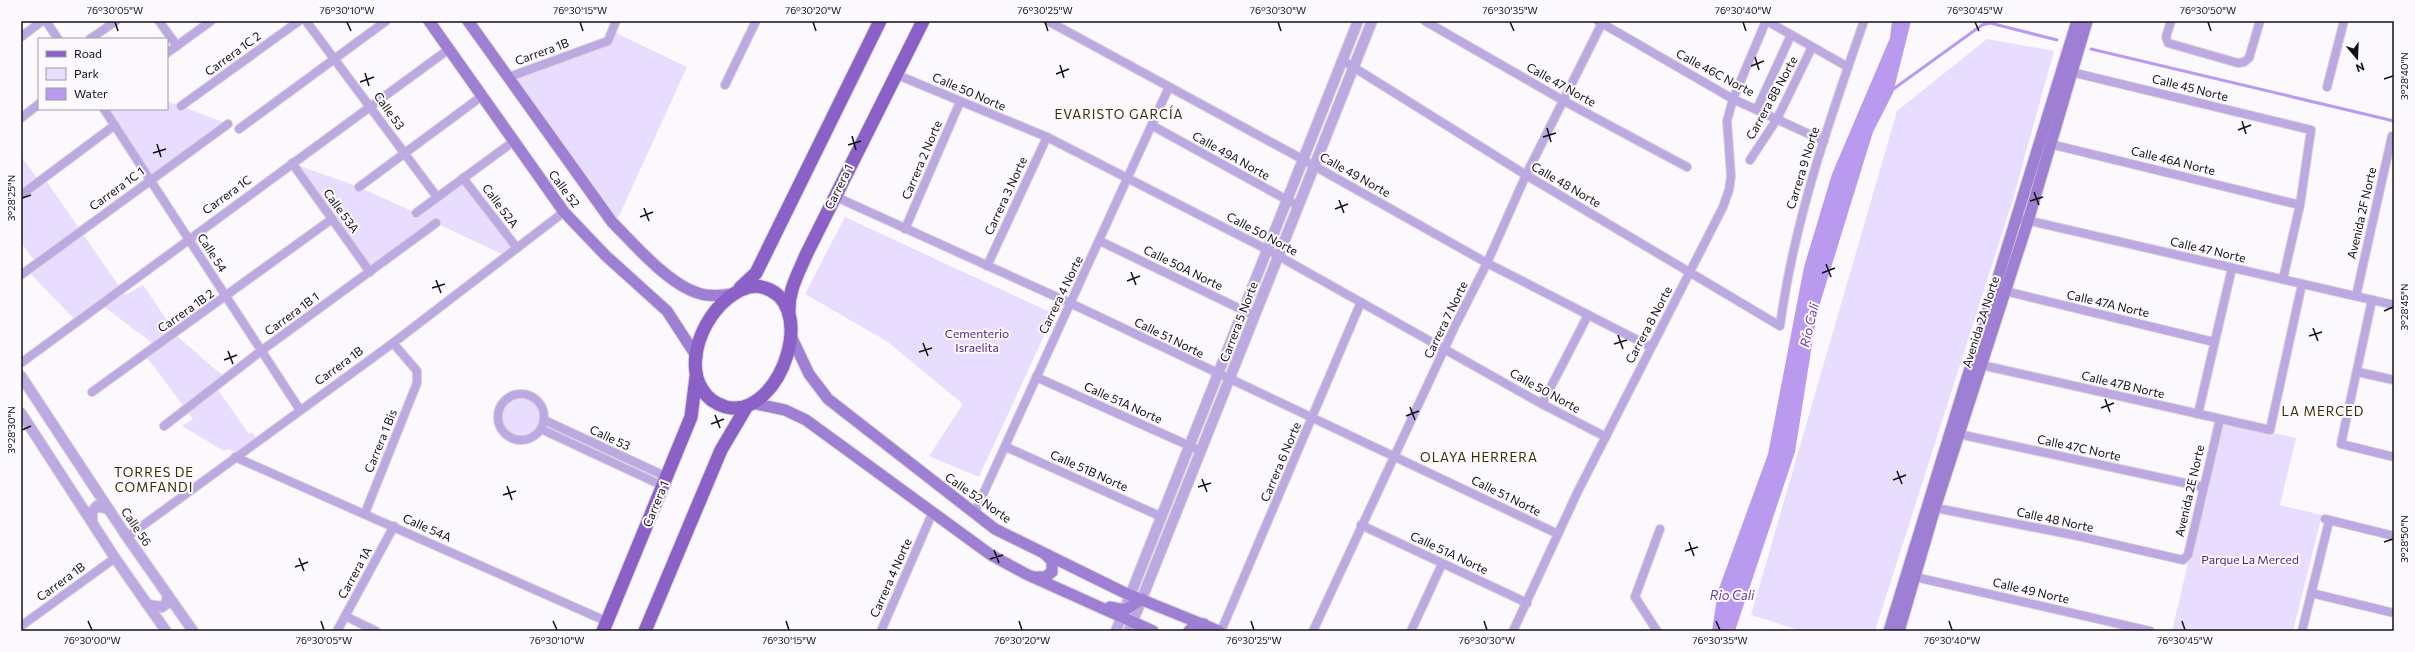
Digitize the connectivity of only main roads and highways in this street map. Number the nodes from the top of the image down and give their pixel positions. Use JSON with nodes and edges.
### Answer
{"nodes":[{"id":1,"x":430,"y":21,"type":"edge"},
{"id":2,"x":468,"y":21,"type":"edge"},
{"id":3,"x":880,"y":21,"type":"edge"},
{"id":4,"x":923,"y":21,"type":"edge"},
{"id":5,"x":2077,"y":21,"type":"edge"},
{"id":6,"x":2087,"y":21,"type":"edge"},
{"id":7,"x":2068,"y":72,"type":"junction"},
{"id":8,"x":2045,"y":143,"type":"junction"},
{"id":9,"x":2000,"y":290,"type":"junction"},
{"id":10,"x":736,"y":292,"type":"junction"},
{"id":11,"x":789,"y":314,"type":"junction"},
{"id":12,"x":791,"y":336,"type":"junction"},
{"id":13,"x":697,"y":357,"type":"junction"},
{"id":14,"x":696,"y":373,"type":"junction"},
{"id":15,"x":749,"y":405,"type":"junction"},
{"id":16,"x":1043,"y":552,"type":"junction"},
{"id":17,"x":1026,"y":574,"type":"junction"},
{"id":18,"x":1911,"y":576,"type":"junction"},
{"id":19,"x":1140,"y":602,"type":"junction"},
{"id":20,"x":1123,"y":614,"type":"junction"},
{"id":21,"x":1206,"y":625,"type":"junction"},
{"id":22,"x":606,"y":626,"type":"edge"},
{"id":23,"x":1131,"y":626,"type":"edge"},
{"id":24,"x":645,"y":631,"type":"edge"},
{"id":25,"x":1152,"y":631,"type":"edge"},
{"id":26,"x":1189,"y":631,"type":"edge"},
{"id":27,"x":1220,"y":631,"type":"edge"},
{"id":28,"x":1889,"y":631,"type":"edge"},
{"id":29,"x":1899,"y":631,"type":"edge"}],
"edges":[{"from":1,"to":13,"type":"main road","name":"Calle 52"},
{"from":2,"to":10,"type":"main road","name":"Calle 52"},
{"from":3,"to":10,"type":"main road"},
{"from":4,"to":11,"type":"main road","name":"Carrera 1"},
{"from":5,"to":7,"type":"main road","name":"Avenida 2A Norte"},
{"from":6,"to":7,"type":"main road","name":"Avenida 2A Norte"},
{"from":7,"to":8,"type":"main road","name":"Avenida 2A Norte"},
{"from":8,"to":9,"type":"main road","name":"Avenida 2A Norte"},
{"from":8,"to":9,"type":"main road","name":"Avenida 2A Norte"},
{"from":9,"to":18,"type":"main road","name":"Avenida 2A Norte"},
{"from":10,"to":11,"type":"main road"},
{"from":10,"to":13,"type":"main road"},
{"from":11,"to":12,"type":"main road"},
{"from":12,"to":15,"type":"main road"},
{"from":12,"to":16,"type":"main road","name":"Calle 52 Norte"},
{"from":13,"to":14,"type":"main road"},
{"from":14,"to":15,"type":"main road"},
{"from":14,"to":22,"type":"main road","name":"Carrera 1"},
{"from":15,"to":17,"type":"main road"},
{"from":15,"to":24,"type":"main road"},
{"from":16,"to":17,"type":"main road"},
{"from":16,"to":19,"type":"main road","name":"Calle 52 Norte"},
{"from":17,"to":20,"type":"main road"},
{"from":18,"to":28,"type":"main road","name":"Avenida 2A Norte"},
{"from":18,"to":29,"type":"main road","name":"Avenida 2A Norte"},
{"from":19,"to":20,"type":"main road"},
{"from":19,"to":21,"type":"main road","name":"Calle 52 Norte"},
{"from":20,"to":23,"type":"main road"},
{"from":21,"to":26,"type":"main road"},
{"from":21,"to":27,"type":"main road","name":"Calle 52 Norte"},
{"from":23,"to":25,"type":"main road"}]}
